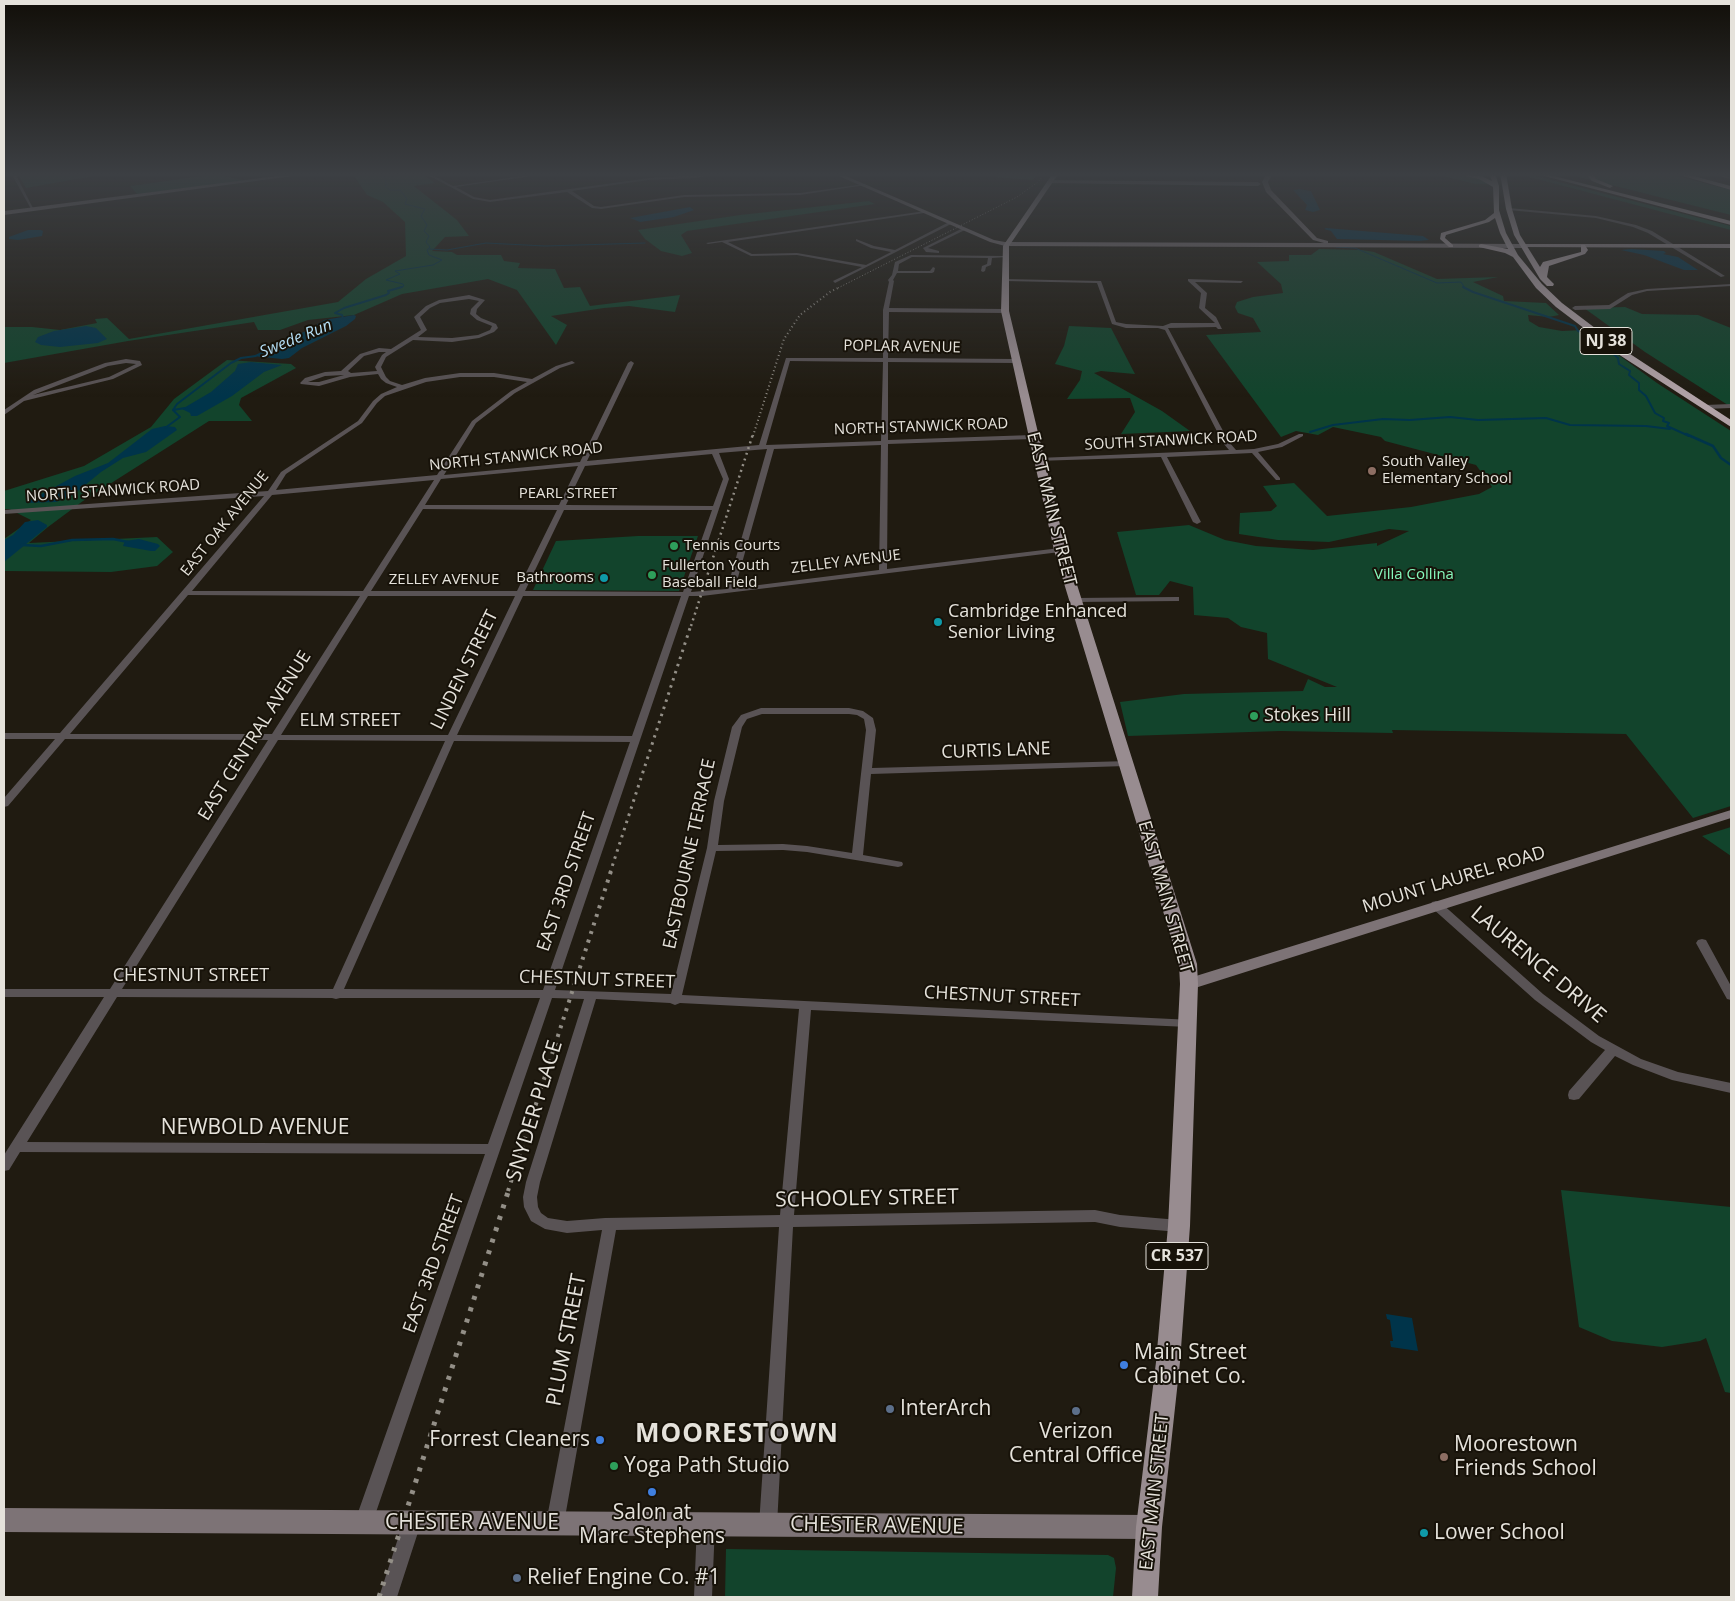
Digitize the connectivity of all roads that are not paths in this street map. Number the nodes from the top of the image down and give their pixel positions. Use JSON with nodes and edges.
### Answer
{"nodes":[{"id":1,"x":736,"y":248,"type":"edge"},
{"id":2,"x":877,"y":248,"type":"edge"},
{"id":3,"x":901,"y":248,"type":"edge"},
{"id":4,"x":926,"y":248,"type":"edge"},
{"id":5,"x":1006,"y":248,"type":"edge"},
{"id":6,"x":1489,"y":248,"type":"edge"},
{"id":7,"x":1510,"y":248,"type":"edge"},
{"id":8,"x":1523,"y":248,"type":"edge"},
{"id":9,"x":1584,"y":248,"type":"edge"},
{"id":10,"x":1673,"y":248,"type":"edge"},
{"id":11,"x":894,"y":251,"type":"junction"},
{"id":12,"x":1005,"y":255,"type":"junction"},
{"id":13,"x":1515,"y":256,"type":"junction"},
{"id":14,"x":990,"y":257,"type":"junction"},
{"id":15,"x":901,"y":260,"type":"junction"},
{"id":16,"x":866,"y":266,"type":"junction"},
{"id":17,"x":932,"y":268,"type":"dead end"},
{"id":18,"x":983,"y":271,"type":"dead end"},
{"id":19,"x":895,"y":272,"type":"junction"},
{"id":20,"x":908,"y":272,"type":"junction"},
{"id":21,"x":1543,"y":277,"type":"junction"},
{"id":22,"x":1004,"y":280,"type":"junction"},
{"id":23,"x":1731,"y":280,"type":"edge"},
{"id":24,"x":834,"y":282,"type":"dead end"},
{"id":25,"x":1241,"y":282,"type":"dead end"},
{"id":26,"x":1731,"y":285,"type":"edge"},
{"id":27,"x":1575,"y":308,"type":"junction"},
{"id":28,"x":886,"y":310,"type":"junction"},
{"id":29,"x":1005,"y":311,"type":"junction"},
{"id":30,"x":1165,"y":328,"type":"junction"},
{"id":31,"x":412,"y":338,"type":"junction"},
{"id":32,"x":391,"y":351,"type":"junction"},
{"id":33,"x":885,"y":360,"type":"junction"},
{"id":34,"x":1015,"y":361,"type":"junction"},
{"id":35,"x":572,"y":363,"type":"dead end"},
{"id":36,"x":631,"y":363,"type":"dead end"},
{"id":37,"x":380,"y":372,"type":"junction"},
{"id":38,"x":348,"y":374,"type":"junction"},
{"id":39,"x":532,"y":381,"type":"junction"},
{"id":40,"x":402,"y":386,"type":"junction"},
{"id":41,"x":22,"y":400,"type":"junction"},
{"id":42,"x":1731,"y":406,"type":"edge"},
{"id":43,"x":1705,"y":407,"type":"junction"},
{"id":44,"x":1718,"y":407,"type":"junction"},
{"id":45,"x":4,"y":413,"type":"edge"},
{"id":46,"x":1731,"y":415,"type":"edge"},
{"id":47,"x":1731,"y":424,"type":"edge"},
{"id":48,"x":1300,"y":435,"type":"dead end"},
{"id":49,"x":1032,"y":437,"type":"junction"},
{"id":50,"x":884,"y":442,"type":"junction"},
{"id":51,"x":771,"y":447,"type":"junction"},
{"id":52,"x":762,"y":448,"type":"junction"},
{"id":53,"x":1254,"y":451,"type":"junction"},
{"id":54,"x":715,"y":452,"type":"junction"},
{"id":55,"x":1234,"y":452,"type":"junction"},
{"id":56,"x":1163,"y":455,"type":"junction"},
{"id":57,"x":1038,"y":460,"type":"junction"},
{"id":58,"x":583,"y":464,"type":"junction"},
{"id":59,"x":439,"y":478,"type":"junction"},
{"id":60,"x":1278,"y":479,"type":"dead end"},
{"id":61,"x":270,"y":493,"type":"junction"},
{"id":62,"x":420,"y":507,"type":"junction"},
{"id":63,"x":562,"y":507,"type":"junction"},
{"id":64,"x":716,"y":508,"type":"junction"},
{"id":65,"x":4,"y":512,"type":"edge"},
{"id":66,"x":1197,"y":522,"type":"dead end"},
{"id":67,"x":1060,"y":550,"type":"junction"},
{"id":68,"x":883,"y":571,"type":"junction"},
{"id":69,"x":731,"y":589,"type":"junction"},
{"id":70,"x":186,"y":593,"type":"junction"},
{"id":71,"x":366,"y":594,"type":"junction"},
{"id":72,"x":520,"y":594,"type":"junction"},
{"id":73,"x":686,"y":595,"type":"junction"},
{"id":74,"x":1176,"y":599,"type":"dead end"},
{"id":75,"x":1075,"y":600,"type":"junction"},
{"id":76,"x":4,"y":736,"type":"edge"},
{"id":77,"x":64,"y":736,"type":"junction"},
{"id":78,"x":275,"y":737,"type":"junction"},
{"id":79,"x":451,"y":738,"type":"junction"},
{"id":80,"x":635,"y":739,"type":"junction"},
{"id":81,"x":1126,"y":764,"type":"junction"},
{"id":82,"x":867,"y":771,"type":"junction"},
{"id":83,"x":4,"y":804,"type":"edge"},
{"id":84,"x":1731,"y":814,"type":"edge"},
{"id":85,"x":712,"y":848,"type":"junction"},
{"id":86,"x":857,"y":857,"type":"junction"},
{"id":87,"x":898,"y":864,"type":"dead end"},
{"id":88,"x":1436,"y":905,"type":"junction"},
{"id":89,"x":1702,"y":943,"type":"dead end"},
{"id":90,"x":1189,"y":984,"type":"junction"},
{"id":91,"x":4,"y":993,"type":"edge"},
{"id":92,"x":114,"y":993,"type":"junction"},
{"id":93,"x":336,"y":994,"type":"junction"},
{"id":94,"x":546,"y":995,"type":"junction"},
{"id":95,"x":591,"y":996,"type":"junction"},
{"id":96,"x":1731,"y":996,"type":"edge"},
{"id":97,"x":675,"y":1001,"type":"junction"},
{"id":98,"x":805,"y":1006,"type":"junction"},
{"id":99,"x":1188,"y":1023,"type":"junction"},
{"id":100,"x":1613,"y":1049,"type":"junction"},
{"id":101,"x":1731,"y":1088,"type":"edge"},
{"id":102,"x":1574,"y":1095,"type":"dead end"},
{"id":103,"x":16,"y":1147,"type":"junction"},
{"id":104,"x":493,"y":1149,"type":"junction"},
{"id":105,"x":4,"y":1166,"type":"edge"},
{"id":106,"x":786,"y":1222,"type":"junction"},
{"id":107,"x":610,"y":1225,"type":"junction"},
{"id":108,"x":555,"y":1226,"type":"joint"},
{"id":109,"x":1179,"y":1226,"type":"junction"},
{"id":110,"x":4,"y":1520,"type":"edge"},
{"id":111,"x":363,"y":1522,"type":"junction"},
{"id":112,"x":412,"y":1523,"type":"junction"},
{"id":113,"x":554,"y":1523,"type":"junction"},
{"id":114,"x":706,"y":1524,"type":"junction"},
{"id":115,"x":768,"y":1525,"type":"junction"},
{"id":116,"x":1150,"y":1527,"type":"junction"},
{"id":117,"x":388,"y":1597,"type":"edge"},
{"id":118,"x":703,"y":1597,"type":"edge"},
{"id":119,"x":1145,"y":1597,"type":"edge"}],
"edges":[{"from":1,"to":16,"type":"street"},
{"from":2,"to":11,"type":"street"},
{"from":3,"to":11,"type":"street"},
{"from":4,"to":12,"type":"street"},
{"from":5,"to":12,"type":"main road","name":"EAST MAIN STREET","number":"CR 537"},
{"from":6,"to":13,"type":"highway"},
{"from":7,"to":13,"type":"highway","number":"NJ 38"},
{"from":8,"to":21,"type":"highway","number":"NJ 38"},
{"from":9,"to":21,"type":"highway"},
{"from":10,"to":23,"type":"street"},
{"from":11,"to":16,"type":"street"},
{"from":12,"to":14,"type":"street"},
{"from":12,"to":22,"type":"main road","name":"EAST MAIN STREET","number":"CR 537"},
{"from":13,"to":43,"type":"highway","number":"NJ 38"},
{"from":14,"to":15,"type":"street"},
{"from":14,"to":18,"type":"street"},
{"from":15,"to":19,"type":"street"},
{"from":15,"to":20,"type":"street"},
{"from":16,"to":24,"type":"street"},
{"from":17,"to":20,"type":"street"},
{"from":19,"to":20,"type":"street"},
{"from":19,"to":28,"type":"street"},
{"from":21,"to":27,"type":"highway","number":"NJ 38"},
{"from":22,"to":29,"type":"main road","name":"EAST MAIN STREET","number":"CR 537"},
{"from":22,"to":30,"type":"street"},
{"from":25,"to":30,"type":"street"},
{"from":26,"to":27,"type":"street"},
{"from":27,"to":44,"type":"highway","number":"NJ 38"},
{"from":28,"to":29,"type":"street"},
{"from":28,"to":33,"type":"street"},
{"from":29,"to":34,"type":"main road","name":"EAST MAIN STREET","number":"CR 537"},
{"from":30,"to":55,"type":"street"},
{"from":31,"to":31,"type":"street"},
{"from":31,"to":32,"type":"street"},
{"from":32,"to":37,"type":"street"},
{"from":32,"to":38,"type":"street"},
{"from":33,"to":34,"type":"street","name":"POPLAR AVENUE"},
{"from":33,"to":50,"type":"street"},
{"from":33,"to":52,"type":"street","name":"POPLAR AVENUE"},
{"from":34,"to":49,"type":"main road","name":"EAST MAIN STREET","number":"CR 537"},
{"from":35,"to":39,"type":"street","name":"EAST CENTRAL AVENUE"},
{"from":36,"to":58,"type":"street","name":"LINDEN STREET"},
{"from":37,"to":38,"type":"street"},
{"from":37,"to":40,"type":"street"},
{"from":38,"to":38,"type":"street"},
{"from":39,"to":40,"type":"street","name":"EAST OAK AVENUE"},
{"from":39,"to":59,"type":"street","name":"EAST CENTRAL AVENUE"},
{"from":40,"to":61,"type":"street","name":"EAST OAK AVENUE"},
{"from":41,"to":41,"type":"street"},
{"from":41,"to":45,"type":"street"},
{"from":42,"to":44,"type":"street"},
{"from":43,"to":44,"type":"street"},
{"from":43,"to":47,"type":"highway","number":"NJ 38"},
{"from":44,"to":46,"type":"highway","number":"NJ 38"},
{"from":48,"to":53,"type":"street","name":"SOUTH STANWICK ROAD"},
{"from":49,"to":50,"type":"street","name":"NORTH STANWICK ROAD"},
{"from":49,"to":57,"type":"main road","name":"EAST MAIN STREET","number":"CR 537"},
{"from":50,"to":51,"type":"street","name":"NORTH STANWICK ROAD"},
{"from":50,"to":68,"type":"street"},
{"from":51,"to":52,"type":"street","name":"NORTH STANWICK ROAD"},
{"from":51,"to":69,"type":"street"},
{"from":52,"to":54,"type":"street","name":"NORTH STANWICK ROAD"},
{"from":53,"to":55,"type":"street","name":"SOUTH STANWICK ROAD"},
{"from":53,"to":60,"type":"street"},
{"from":54,"to":58,"type":"street","name":"NORTH STANWICK ROAD"},
{"from":54,"to":64,"type":"street","name":"EAST 3RD STREET"},
{"from":55,"to":56,"type":"street","name":"SOUTH STANWICK ROAD"},
{"from":56,"to":57,"type":"street","name":"SOUTH STANWICK ROAD"},
{"from":56,"to":66,"type":"street"},
{"from":57,"to":67,"type":"main road","name":"EAST MAIN STREET","number":"CR 537"},
{"from":58,"to":59,"type":"street","name":"NORTH STANWICK ROAD"},
{"from":58,"to":63,"type":"street","name":"LINDEN STREET"},
{"from":59,"to":61,"type":"street","name":"NORTH STANWICK ROAD"},
{"from":59,"to":62,"type":"street","name":"EAST CENTRAL AVENUE"},
{"from":61,"to":65,"type":"street","name":"NORTH STANWICK ROAD"},
{"from":61,"to":70,"type":"street","name":"EAST OAK AVENUE"},
{"from":62,"to":63,"type":"street","name":"PEARL STREET"},
{"from":62,"to":71,"type":"street","name":"EAST CENTRAL AVENUE"},
{"from":63,"to":64,"type":"street","name":"PEARL STREET"},
{"from":63,"to":72,"type":"street","name":"LINDEN STREET"},
{"from":64,"to":73,"type":"street","name":"EAST 3RD STREET"},
{"from":67,"to":68,"type":"street","name":"ZELLEY AVENUE"},
{"from":67,"to":75,"type":"main road","name":"EAST MAIN STREET","number":"CR 537"},
{"from":68,"to":69,"type":"street","name":"ZELLEY AVENUE"},
{"from":69,"to":73,"type":"street","name":"ZELLEY AVENUE"},
{"from":70,"to":71,"type":"street","name":"ZELLEY AVENUE"},
{"from":70,"to":77,"type":"street","name":"EAST OAK AVENUE"},
{"from":71,"to":72,"type":"street","name":"ZELLEY AVENUE"},
{"from":71,"to":78,"type":"street","name":"EAST CENTRAL AVENUE"},
{"from":72,"to":73,"type":"street","name":"ZELLEY AVENUE"},
{"from":72,"to":79,"type":"street","name":"LINDEN STREET"},
{"from":73,"to":80,"type":"street","name":"EAST 3RD STREET"},
{"from":74,"to":75,"type":"street"},
{"from":75,"to":81,"type":"main road","name":"EAST MAIN STREET","number":"CR 537"},
{"from":76,"to":77,"type":"street","name":"ELM STREET"},
{"from":77,"to":78,"type":"street","name":"ELM STREET"},
{"from":77,"to":83,"type":"street","name":"EAST OAK AVENUE"},
{"from":78,"to":79,"type":"street","name":"ELM STREET"},
{"from":78,"to":92,"type":"street","name":"EAST CENTRAL AVENUE"},
{"from":79,"to":80,"type":"street","name":"ELM STREET"},
{"from":79,"to":93,"type":"street","name":"LINDEN STREET"},
{"from":80,"to":94,"type":"street","name":"EAST 3RD STREET"},
{"from":81,"to":82,"type":"street","name":"CURTIS LANE"},
{"from":81,"to":90,"type":"main road","name":"EAST MAIN STREET","number":"CR 537"},
{"from":82,"to":85,"type":"street","name":"EASTBOURNE TERRACE"},
{"from":82,"to":86,"type":"street"},
{"from":84,"to":88,"type":"main road","name":"MOUNT LAUREL ROAD"},
{"from":85,"to":86,"type":"street"},
{"from":85,"to":97,"type":"street","name":"EASTBOURNE TERRACE"},
{"from":86,"to":87,"type":"street"},
{"from":88,"to":90,"type":"main road","name":"MOUNT LAUREL ROAD"},
{"from":88,"to":100,"type":"street","name":"LAURENCE DRIVE"},
{"from":89,"to":96,"type":"street"},
{"from":90,"to":99,"type":"main road","name":"EAST MAIN STREET","number":"CR 537"},
{"from":91,"to":92,"type":"street","name":"CHESTNUT STREET"},
{"from":92,"to":93,"type":"street","name":"CHESTNUT STREET"},
{"from":92,"to":103,"type":"street","name":"EAST CENTRAL AVENUE"},
{"from":93,"to":94,"type":"street","name":"CHESTNUT STREET"},
{"from":94,"to":95,"type":"street","name":"CHESTNUT STREET"},
{"from":94,"to":104,"type":"street","name":"EAST 3RD STREET"},
{"from":95,"to":97,"type":"street","name":"CHESTNUT STREET"},
{"from":95,"to":108,"type":"street","name":"SNYDER PLACE"},
{"from":97,"to":98,"type":"street","name":"CHESTNUT STREET"},
{"from":98,"to":99,"type":"street","name":"CHESTNUT STREET"},
{"from":98,"to":106,"type":"street"},
{"from":99,"to":109,"type":"main road","name":"EAST MAIN STREET","number":"CR 537"},
{"from":100,"to":101,"type":"street","name":"LAURENCE DRIVE"},
{"from":100,"to":102,"type":"street"},
{"from":103,"to":104,"type":"street","name":"NEWBOLD AVENUE"},
{"from":103,"to":105,"type":"street","name":"EAST CENTRAL AVENUE"},
{"from":104,"to":111,"type":"street","name":"EAST 3RD STREET"},
{"from":106,"to":107,"type":"street","name":"SCHOOLEY STREET"},
{"from":106,"to":109,"type":"street","name":"SCHOOLEY STREET"},
{"from":106,"to":115,"type":"street"},
{"from":107,"to":108,"type":"street","name":"SCHOOLEY STREET"},
{"from":107,"to":113,"type":"street","name":"PLUM STREET"},
{"from":109,"to":116,"type":"main road","name":"EAST MAIN STREET","number":"CR 537"},
{"from":110,"to":111,"type":"main road","name":"CHESTER AVENUE"},
{"from":111,"to":112,"type":"main road","name":"CHESTER AVENUE"},
{"from":112,"to":113,"type":"main road","name":"CHESTER AVENUE"},
{"from":112,"to":117,"type":"street"},
{"from":113,"to":114,"type":"main road","name":"CHESTER AVENUE"},
{"from":114,"to":115,"type":"main road","name":"CHESTER AVENUE"},
{"from":114,"to":118,"type":"street"},
{"from":115,"to":116,"type":"main road","name":"CHESTER AVENUE"},
{"from":116,"to":119,"type":"main road","name":"EAST MAIN STREET","number":"CR 537"}]}
